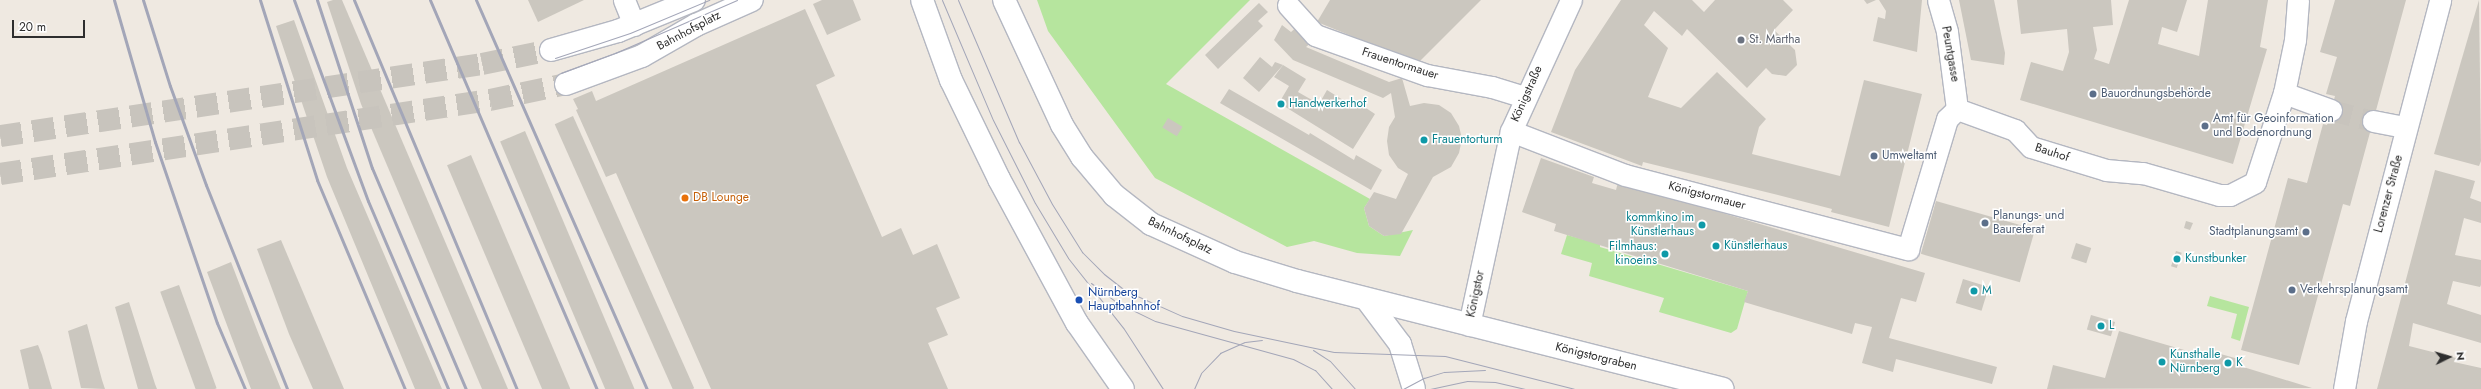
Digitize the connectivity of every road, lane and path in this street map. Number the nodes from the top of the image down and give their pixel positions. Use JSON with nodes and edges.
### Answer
{"nodes":[{"id":1,"x":624,"y":0,"type":"edge"},
{"id":2,"x":694,"y":0,"type":"edge"},
{"id":3,"x":752,"y":0,"type":"edge"},
{"id":4,"x":922,"y":0,"type":"edge"},
{"id":5,"x":1004,"y":0,"type":"edge"},
{"id":6,"x":1571,"y":0,"type":"edge"},
{"id":7,"x":1938,"y":0,"type":"edge"},
{"id":8,"x":2298,"y":0,"type":"edge"},
{"id":9,"x":2440,"y":0,"type":"edge"},
{"id":10,"x":1288,"y":5,"type":"dead end"},
{"id":11,"x":634,"y":25,"type":"junction"},
{"id":12,"x":551,"y":50,"type":"tunnel mouth"},
{"id":13,"x":566,"y":84,"type":"tunnel mouth"},
{"id":14,"x":2284,"y":93,"type":"junction"},
{"id":15,"x":1525,"y":97,"type":"junction"},
{"id":16,"x":1957,"y":109,"type":"junction"},
{"id":17,"x":2331,"y":110,"type":"tunnel mouth"},
{"id":18,"x":2374,"y":121,"type":"tunnel mouth"},
{"id":19,"x":2405,"y":127,"type":"junction"},
{"id":20,"x":1511,"y":131,"type":"junction"},
{"id":21,"x":1483,"y":263,"type":"joint"},
{"id":22,"x":1367,"y":300,"type":"junction"},
{"id":23,"x":1469,"y":325,"type":"junction"},
{"id":24,"x":1123,"y":389,"type":"edge"},
{"id":25,"x":1414,"y":389,"type":"edge"},
{"id":26,"x":1723,"y":389,"type":"edge"},
{"id":27,"x":2344,"y":389,"type":"edge"}],
"edges":[{"from":1,"to":11,"type":"street"},
{"from":2,"to":11,"type":"main road","name":"Bahnhofsplatz"},
{"from":3,"to":13,"type":"main road","name":"Bahnhofsplatz"},
{"from":4,"to":24,"type":"main road"},
{"from":5,"to":22,"type":"main road","name":"Bahnhofsplatz"},
{"from":6,"to":15,"type":"street","name":"Königstraße"},
{"from":7,"to":16,"type":"street","name":"Peuntgasse"},
{"from":8,"to":14,"type":"street"},
{"from":9,"to":19,"type":"street","name":"Lorenzer Straße"},
{"from":10,"to":15,"type":"street","name":"Frauentormauer"},
{"from":11,"to":12,"type":"main road","name":"Bahnhofsplatz"},
{"from":14,"to":16,"type":"street","name":"Bauhof"},
{"from":14,"to":17,"type":"street"},
{"from":15,"to":20,"type":"street","name":"Königstraße"},
{"from":16,"to":20,"type":"street","name":"Königstormauer"},
{"from":18,"to":19,"type":"street"},
{"from":19,"to":27,"type":"street","name":"Lorenzer Straße"},
{"from":20,"to":21,"type":"street","name":"Königstraße"},
{"from":21,"to":23,"type":"street","name":"Königstor"},
{"from":22,"to":23,"type":"main road","name":"Bahnhofsplatz"},
{"from":22,"to":25,"type":"main road"},
{"from":23,"to":26,"type":"main road","name":"Königstorgraben"}]}
